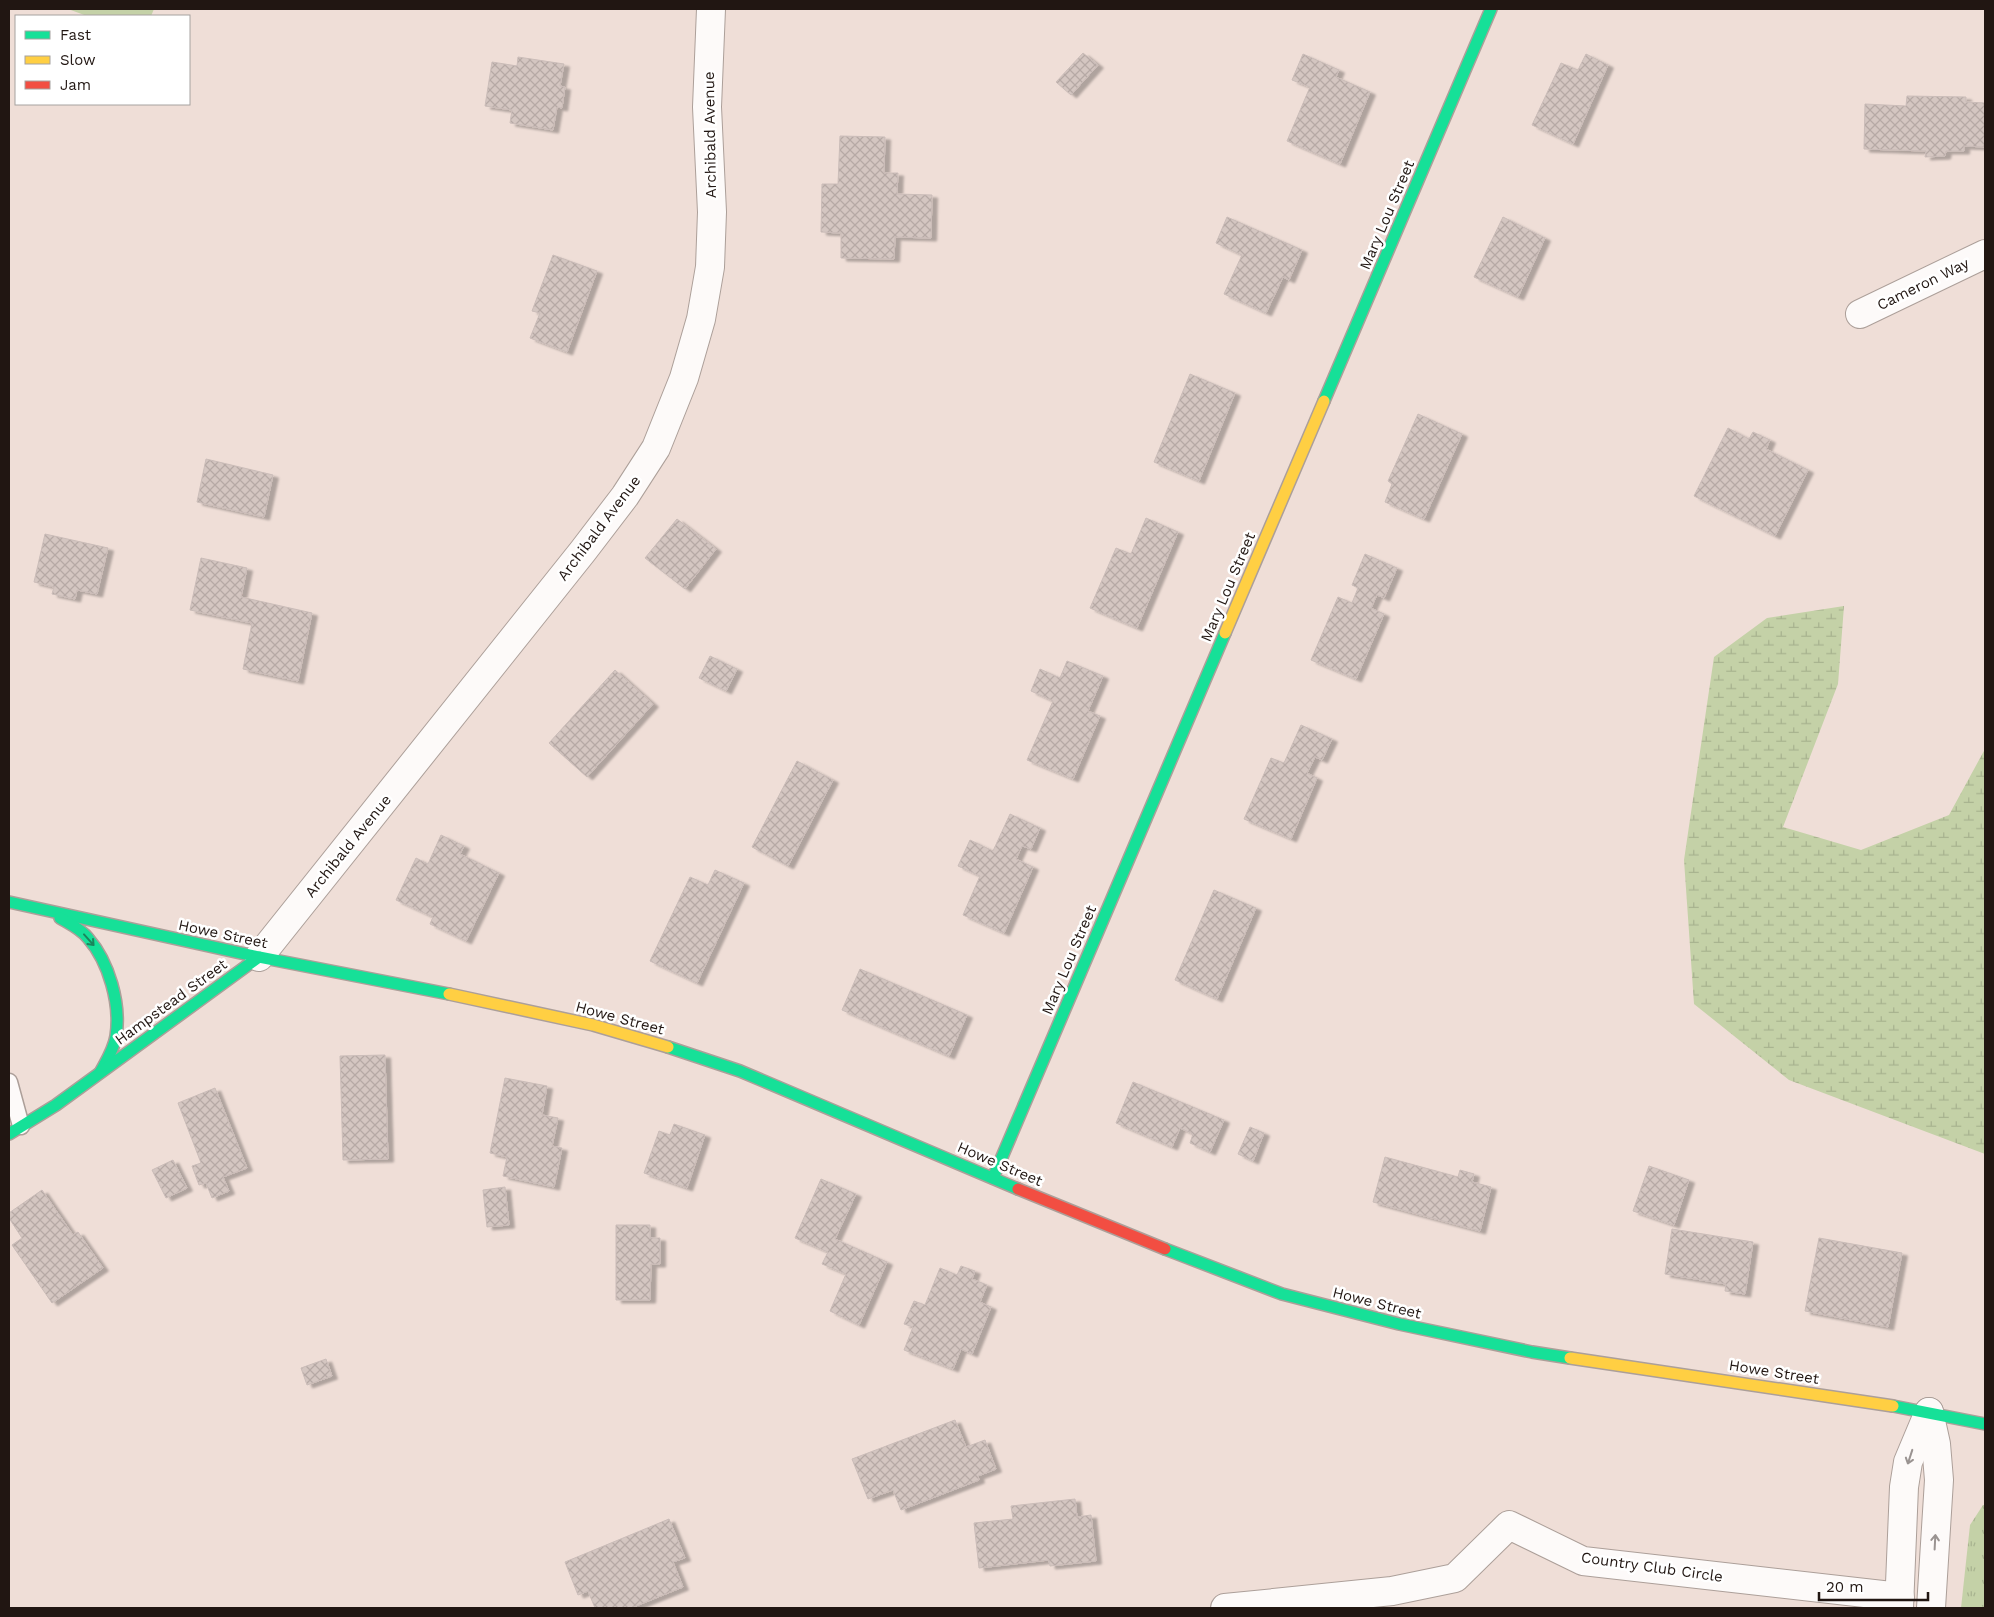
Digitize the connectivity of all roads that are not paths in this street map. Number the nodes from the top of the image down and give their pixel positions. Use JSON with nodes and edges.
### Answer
{"nodes":[{"id":1,"x":712,"y":9,"type":"edge"},
{"id":2,"x":1491,"y":9,"type":"edge"},
{"id":3,"x":1985,"y":254,"type":"edge"},
{"id":4,"x":1860,"y":314,"type":"dead end"},
{"id":5,"x":9,"y":902,"type":"edge"},
{"id":6,"x":50,"y":911,"type":"junction"},
{"id":7,"x":259,"y":957,"type":"junction"},
{"id":8,"x":101,"y":1071,"type":"junction"},
{"id":9,"x":9,"y":1082,"type":"edge"},
{"id":10,"x":15,"y":1130,"type":"edge"},
{"id":11,"x":993,"y":1178,"type":"junction"},
{"id":12,"x":1929,"y":1412,"type":"junction"},
{"id":13,"x":1985,"y":1424,"type":"edge"},
{"id":14,"x":1933,"y":1578,"type":"junction"},
{"id":15,"x":1900,"y":1594,"type":"edge"},
{"id":16,"x":1225,"y":1608,"type":"edge"},
{"id":17,"x":1931,"y":1608,"type":"edge"}],
"edges":[{"from":1,"to":7,"type":"street","name":"Archibald Avenue"},
{"from":2,"to":11,"type":"main road","name":"Mary Lou Street"},
{"from":3,"to":4,"type":"street","name":"Cameron Way"},
{"from":5,"to":6,"type":"main road","name":"Howe Street"},
{"from":6,"to":7,"type":"main road","name":"Howe Street"},
{"from":6,"to":8,"type":"main road","name":"Hampstead Street","one_way":true},
{"from":7,"to":8,"type":"main road","name":"Hampstead Street"},
{"from":7,"to":11,"type":"main road","name":"Howe Street"},
{"from":8,"to":10,"type":"main road","name":"Hampstead Street"},
{"from":9,"to":10,"type":"lane"},
{"from":11,"to":12,"type":"main road","name":"Howe Street"},
{"from":12,"to":13,"type":"main road","name":"Howe Street"},
{"from":14,"to":12,"type":"street","one_way":true},
{"from":12,"to":15,"type":"street","one_way":true},
{"from":14,"to":15,"type":"lane"},
{"from":14,"to":17,"type":"street"},
{"from":15,"to":16,"type":"street","name":"Country Club Circle"}]}
